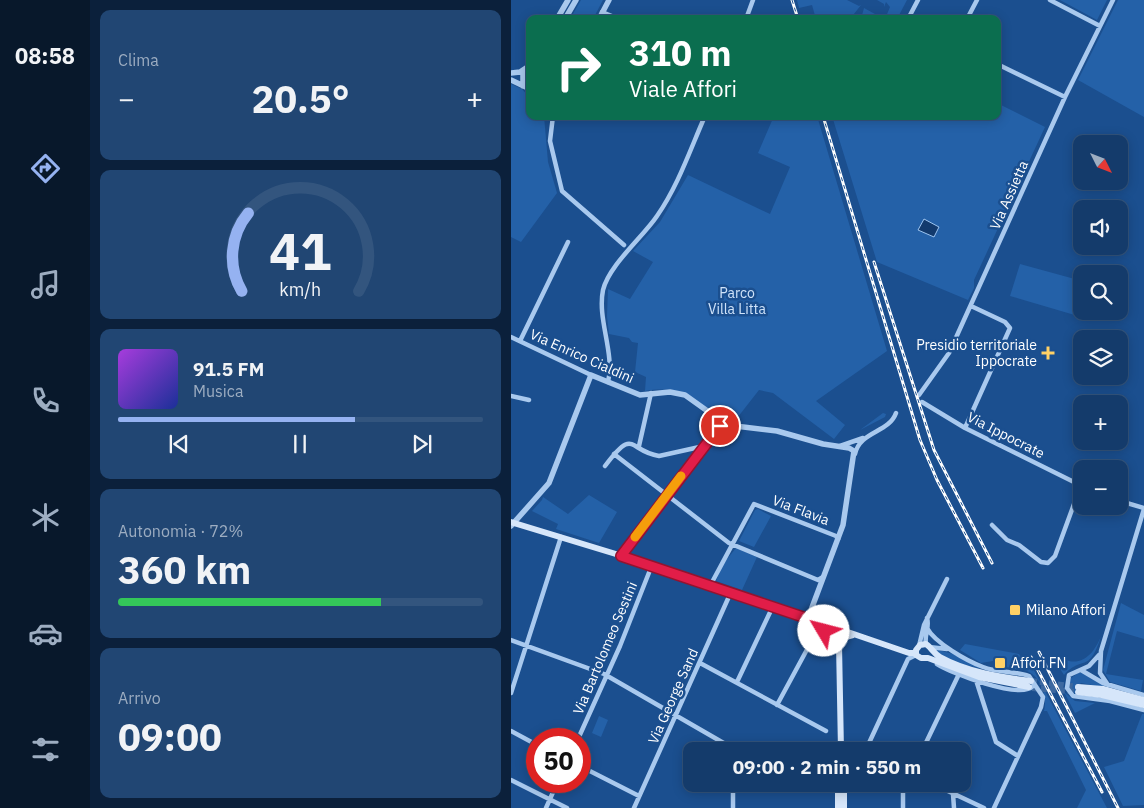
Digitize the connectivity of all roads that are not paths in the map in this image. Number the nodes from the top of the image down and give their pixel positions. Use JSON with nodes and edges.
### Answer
{"nodes":[{"id":1,"x":568,"y":0,"type":"edge"},
{"id":2,"x":576,"y":0,"type":"edge"},
{"id":3,"x":609,"y":0,"type":"edge"},
{"id":4,"x":753,"y":0,"type":"edge"},
{"id":5,"x":918,"y":0,"type":"edge"},
{"id":6,"x":977,"y":0,"type":"edge"},
{"id":7,"x":1049,"y":0,"type":"edge"},
{"id":8,"x":1113,"y":0,"type":"edge"},
{"id":9,"x":602,"y":12,"type":"junction"},
{"id":10,"x":559,"y":15,"type":"edge"},
{"id":11,"x":567,"y":15,"type":"edge"},
{"id":12,"x":601,"y":15,"type":"edge"},
{"id":13,"x":609,"y":15,"type":"edge"},
{"id":14,"x":747,"y":15,"type":"edge"},
{"id":15,"x":910,"y":15,"type":"edge"},
{"id":16,"x":969,"y":15,"type":"edge"},
{"id":17,"x":1100,"y":26,"type":"junction"},
{"id":18,"x":1001,"y":66,"type":"edge"},
{"id":19,"x":526,"y":67,"type":"edge"},
{"id":20,"x":526,"y":70,"type":"edge"},
{"id":21,"x":511,"y":73,"type":"edge"},
{"id":22,"x":511,"y":80,"type":"edge"},
{"id":23,"x":523,"y":86,"type":"junction"},
{"id":24,"x":526,"y":87,"type":"edge"},
{"id":25,"x":526,"y":89,"type":"edge"},
{"id":26,"x":1065,"y":97,"type":"junction"},
{"id":27,"x":553,"y":120,"type":"edge"},
{"id":28,"x":703,"y":120,"type":"edge"},
{"id":29,"x":568,"y":242,"type":"dead end"},
{"id":30,"x":634,"y":242,"type":"junction"},
{"id":31,"x":625,"y":246,"type":"junction"},
{"id":32,"x":624,"y":255,"type":"junction"},
{"id":33,"x":971,"y":306,"type":"junction"},
{"id":34,"x":511,"y":337,"type":"edge"},
{"id":35,"x":520,"y":341,"type":"junction"},
{"id":36,"x":591,"y":375,"type":"junction"},
{"id":37,"x":608,"y":382,"type":"junction"},
{"id":38,"x":651,"y":394,"type":"junction"},
{"id":39,"x":919,"y":395,"type":"dead end"},
{"id":40,"x":511,"y":396,"type":"edge"},
{"id":41,"x":529,"y":400,"type":"dead end"},
{"id":42,"x":922,"y":402,"type":"dead end"},
{"id":43,"x":896,"y":413,"type":"dead end"},
{"id":44,"x":722,"y":424,"type":"junction"},
{"id":45,"x":965,"y":428,"type":"junction"},
{"id":46,"x":867,"y":436,"type":"junction"},
{"id":47,"x":639,"y":446,"type":"junction"},
{"id":48,"x":704,"y":446,"type":"junction"},
{"id":49,"x":838,"y":447,"type":"junction"},
{"id":50,"x":614,"y":454,"type":"junction"},
{"id":51,"x":855,"y":454,"type":"junction"},
{"id":52,"x":605,"y":466,"type":"dead end"},
{"id":53,"x":1073,"y":481,"type":"edge"},
{"id":54,"x":666,"y":494,"type":"junction"},
{"id":55,"x":1128,"y":503,"type":"edge"},
{"id":56,"x":1073,"y":507,"type":"edge"},
{"id":57,"x":1144,"y":508,"type":"edge"},
{"id":58,"x":512,"y":524,"type":"edge"},
{"id":59,"x":992,"y":525,"type":"dead end"},
{"id":60,"x":561,"y":537,"type":"junction"},
{"id":61,"x":838,"y":539,"type":"junction"},
{"id":62,"x":733,"y":543,"type":"junction"},
{"id":63,"x":621,"y":556,"type":"junction"},
{"id":64,"x":652,"y":565,"type":"junction"},
{"id":65,"x":823,"y":577,"type":"junction"},
{"id":66,"x":947,"y":579,"type":"dead end"},
{"id":67,"x":709,"y":586,"type":"junction"},
{"id":68,"x":731,"y":592,"type":"junction"},
{"id":69,"x":773,"y":606,"type":"junction"},
{"id":70,"x":809,"y":618,"type":"junction"},
{"id":71,"x":927,"y":618,"type":"junction"},
{"id":72,"x":818,"y":622,"type":"junction"},
{"id":73,"x":830,"y":628,"type":"junction"},
{"id":74,"x":927,"y":628,"type":"junction"},
{"id":75,"x":824,"y":636,"type":"junction"},
{"id":76,"x":511,"y":640,"type":"edge"},
{"id":77,"x":839,"y":640,"type":"junction"},
{"id":78,"x":526,"y":646,"type":"junction"},
{"id":79,"x":949,"y":649,"type":"junction"},
{"id":80,"x":924,"y":652,"type":"junction"},
{"id":81,"x":1101,"y":652,"type":"junction"},
{"id":82,"x":699,"y":663,"type":"junction"},
{"id":83,"x":1080,"y":670,"type":"junction"},
{"id":84,"x":959,"y":674,"type":"junction"},
{"id":85,"x":607,"y":676,"type":"junction"},
{"id":86,"x":976,"y":680,"type":"junction"},
{"id":87,"x":737,"y":682,"type":"junction"},
{"id":88,"x":1031,"y":683,"type":"junction"},
{"id":89,"x":1108,"y":685,"type":"junction"},
{"id":90,"x":511,"y":694,"type":"edge"},
{"id":91,"x":1144,"y":695,"type":"edge"},
{"id":92,"x":1144,"y":700,"type":"edge"},
{"id":93,"x":777,"y":705,"type":"junction"},
{"id":94,"x":1144,"y":705,"type":"edge"},
{"id":95,"x":1144,"y":710,"type":"edge"},
{"id":96,"x":676,"y":718,"type":"junction"},
{"id":97,"x":583,"y":728,"type":"edge"},
{"id":98,"x":511,"y":731,"type":"edge"},
{"id":99,"x":826,"y":731,"type":"dead end"},
{"id":100,"x":526,"y":738,"type":"edge"},
{"id":101,"x":720,"y":742,"type":"edge"},
{"id":102,"x":841,"y":742,"type":"edge"},
{"id":103,"x":870,"y":742,"type":"edge"},
{"id":104,"x":926,"y":742,"type":"edge"},
{"id":105,"x":1018,"y":756,"type":"junction"},
{"id":106,"x":591,"y":772,"type":"edge"},
{"id":107,"x":511,"y":780,"type":"edge"},
{"id":108,"x":733,"y":792,"type":"edge"},
{"id":109,"x":838,"y":792,"type":"edge"},
{"id":110,"x":844,"y":792,"type":"edge"},
{"id":111,"x":903,"y":792,"type":"edge"},
{"id":112,"x":949,"y":792,"type":"edge"},
{"id":113,"x":553,"y":793,"type":"edge"},
{"id":114,"x":953,"y":794,"type":"junction"},
{"id":115,"x":639,"y":796,"type":"junction"},
{"id":116,"x":550,"y":799,"type":"junction"},
{"id":117,"x":546,"y":808,"type":"edge"},
{"id":118,"x":567,"y":808,"type":"edge"},
{"id":119,"x":634,"y":808,"type":"edge"},
{"id":120,"x":733,"y":808,"type":"edge"},
{"id":121,"x":838,"y":808,"type":"edge"},
{"id":122,"x":843,"y":808,"type":"edge"},
{"id":123,"x":903,"y":808,"type":"edge"},
{"id":124,"x":954,"y":808,"type":"edge"},
{"id":125,"x":984,"y":808,"type":"edge"},
{"id":126,"x":994,"y":808,"type":"edge"}],
"edges":[{"from":1,"to":10,"type":"street"},
{"from":2,"to":11,"type":"street"},
{"from":3,"to":9,"type":"street"},
{"from":4,"to":14,"type":"street"},
{"from":5,"to":15,"type":"street"},
{"from":6,"to":16,"type":"street"},
{"from":7,"to":17,"type":"street"},
{"from":8,"to":17,"type":"street","name":"Via Assietta"},
{"from":9,"to":12,"type":"street"},
{"from":9,"to":13,"type":"street"},
{"from":17,"to":26,"type":"street","name":"Via Assietta"},
{"from":18,"to":26,"type":"street"},
{"from":19,"to":21,"type":"street"},
{"from":20,"to":23,"type":"street"},
{"from":22,"to":23,"type":"street"},
{"from":23,"to":24,"type":"street"},
{"from":23,"to":25,"type":"street"},
{"from":26,"to":33,"type":"street","name":"Via Assietta"},
{"from":27,"to":31,"type":"street"},
{"from":28,"to":30,"type":"street"},
{"from":29,"to":35,"type":"street"},
{"from":30,"to":31,"type":"street"},
{"from":30,"to":32,"type":"street"},
{"from":31,"to":32,"type":"street"},
{"from":32,"to":37,"type":"street"},
{"from":33,"to":39,"type":"street","name":"Via Assietta"},
{"from":33,"to":45,"type":"street"},
{"from":34,"to":35,"type":"street","name":"Via Enrico Cialdini"},
{"from":35,"to":36,"type":"street","name":"Via Enrico Cialdini"},
{"from":36,"to":37,"type":"street","name":"Via Enrico Cialdini"},
{"from":36,"to":58,"type":"street"},
{"from":37,"to":38,"type":"street","name":"Via Enrico Cialdini"},
{"from":38,"to":44,"type":"street","name":"Via Enrico Cialdini"},
{"from":38,"to":47,"type":"street"},
{"from":40,"to":41,"type":"street"},
{"from":42,"to":45,"type":"street","name":"Via Ippocrate"},
{"from":43,"to":46,"type":"street"},
{"from":44,"to":48,"type":"street"},
{"from":44,"to":49,"type":"street"},
{"from":45,"to":53,"type":"street","name":"Via Ippocrate"},
{"from":46,"to":49,"type":"street"},
{"from":46,"to":51,"type":"street"},
{"from":47,"to":48,"type":"street"},
{"from":47,"to":50,"type":"street"},
{"from":48,"to":54,"type":"street"},
{"from":49,"to":51,"type":"street"},
{"from":50,"to":52,"type":"street"},
{"from":50,"to":54,"type":"street"},
{"from":51,"to":61,"type":"street"},
{"from":54,"to":62,"type":"street"},
{"from":54,"to":63,"type":"street"},
{"from":55,"to":57,"type":"street"},
{"from":56,"to":59,"type":"street"},
{"from":57,"to":81,"type":"street"},
{"from":58,"to":60,"type":"main road"},
{"from":60,"to":63,"type":"main road"},
{"from":60,"to":78,"type":"street"},
{"from":61,"to":62,"type":"street","name":"Via Flavia"},
{"from":61,"to":65,"type":"street"},
{"from":62,"to":65,"type":"street"},
{"from":62,"to":67,"type":"street"},
{"from":63,"to":64,"type":"main road"},
{"from":64,"to":67,"type":"main road"},
{"from":64,"to":85,"type":"street","name":"Via Bartolomeo Sestini"},
{"from":65,"to":70,"type":"street"},
{"from":66,"to":71,"type":"street"},
{"from":67,"to":68,"type":"main road"},
{"from":68,"to":69,"type":"main road"},
{"from":68,"to":82,"type":"street","name":"Via George Sand"},
{"from":69,"to":70,"type":"main road"},
{"from":69,"to":87,"type":"street"},
{"from":70,"to":72,"type":"main road"},
{"from":71,"to":74,"type":"street"},
{"from":71,"to":80,"type":"street"},
{"from":72,"to":73,"type":"main road"},
{"from":72,"to":75,"type":"main road"},
{"from":73,"to":75,"type":"main road"},
{"from":73,"to":77,"type":"main road"},
{"from":74,"to":79,"type":"street"},
{"from":74,"to":80,"type":"street"},
{"from":75,"to":77,"type":"main road"},
{"from":75,"to":93,"type":"street"},
{"from":76,"to":78,"type":"street"},
{"from":77,"to":80,"type":"main road"},
{"from":77,"to":102,"type":"main road"},
{"from":78,"to":85,"type":"street"},
{"from":78,"to":90,"type":"street"},
{"from":79,"to":80,"type":"street"},
{"from":79,"to":88,"type":"street"},
{"from":80,"to":84,"type":"street"},
{"from":80,"to":88,"type":"main road"},
{"from":80,"to":103,"type":"street"},
{"from":81,"to":83,"type":"street"},
{"from":81,"to":89,"type":"street"},
{"from":82,"to":87,"type":"street"},
{"from":82,"to":96,"type":"street","name":"Via George Sand"},
{"from":83,"to":89,"type":"street"},
{"from":83,"to":95,"type":"street"},
{"from":84,"to":86,"type":"street"},
{"from":84,"to":104,"type":"street"},
{"from":85,"to":96,"type":"street"},
{"from":85,"to":97,"type":"street","name":"Via Bartolomeo Sestini"},
{"from":86,"to":88,"type":"street"},
{"from":86,"to":105,"type":"street"},
{"from":87,"to":93,"type":"street"},
{"from":88,"to":105,"type":"street"},
{"from":89,"to":91,"type":"street"},
{"from":92,"to":94,"type":"main road"},
{"from":93,"to":99,"type":"street"},
{"from":96,"to":101,"type":"street"},
{"from":96,"to":115,"type":"street","name":"Via George Sand"},
{"from":98,"to":100,"type":"street"},
{"from":105,"to":126,"type":"street"},
{"from":106,"to":115,"type":"street"},
{"from":107,"to":116,"type":"street"},
{"from":108,"to":120,"type":"street"},
{"from":109,"to":121,"type":"main road"},
{"from":110,"to":122,"type":"main road"},
{"from":111,"to":123,"type":"street"},
{"from":112,"to":114,"type":"street"},
{"from":113,"to":116,"type":"street"},
{"from":114,"to":124,"type":"street"},
{"from":114,"to":125,"type":"street"},
{"from":115,"to":119,"type":"street","name":"Via George Sand"},
{"from":116,"to":117,"type":"street"},
{"from":116,"to":118,"type":"street"}]}
